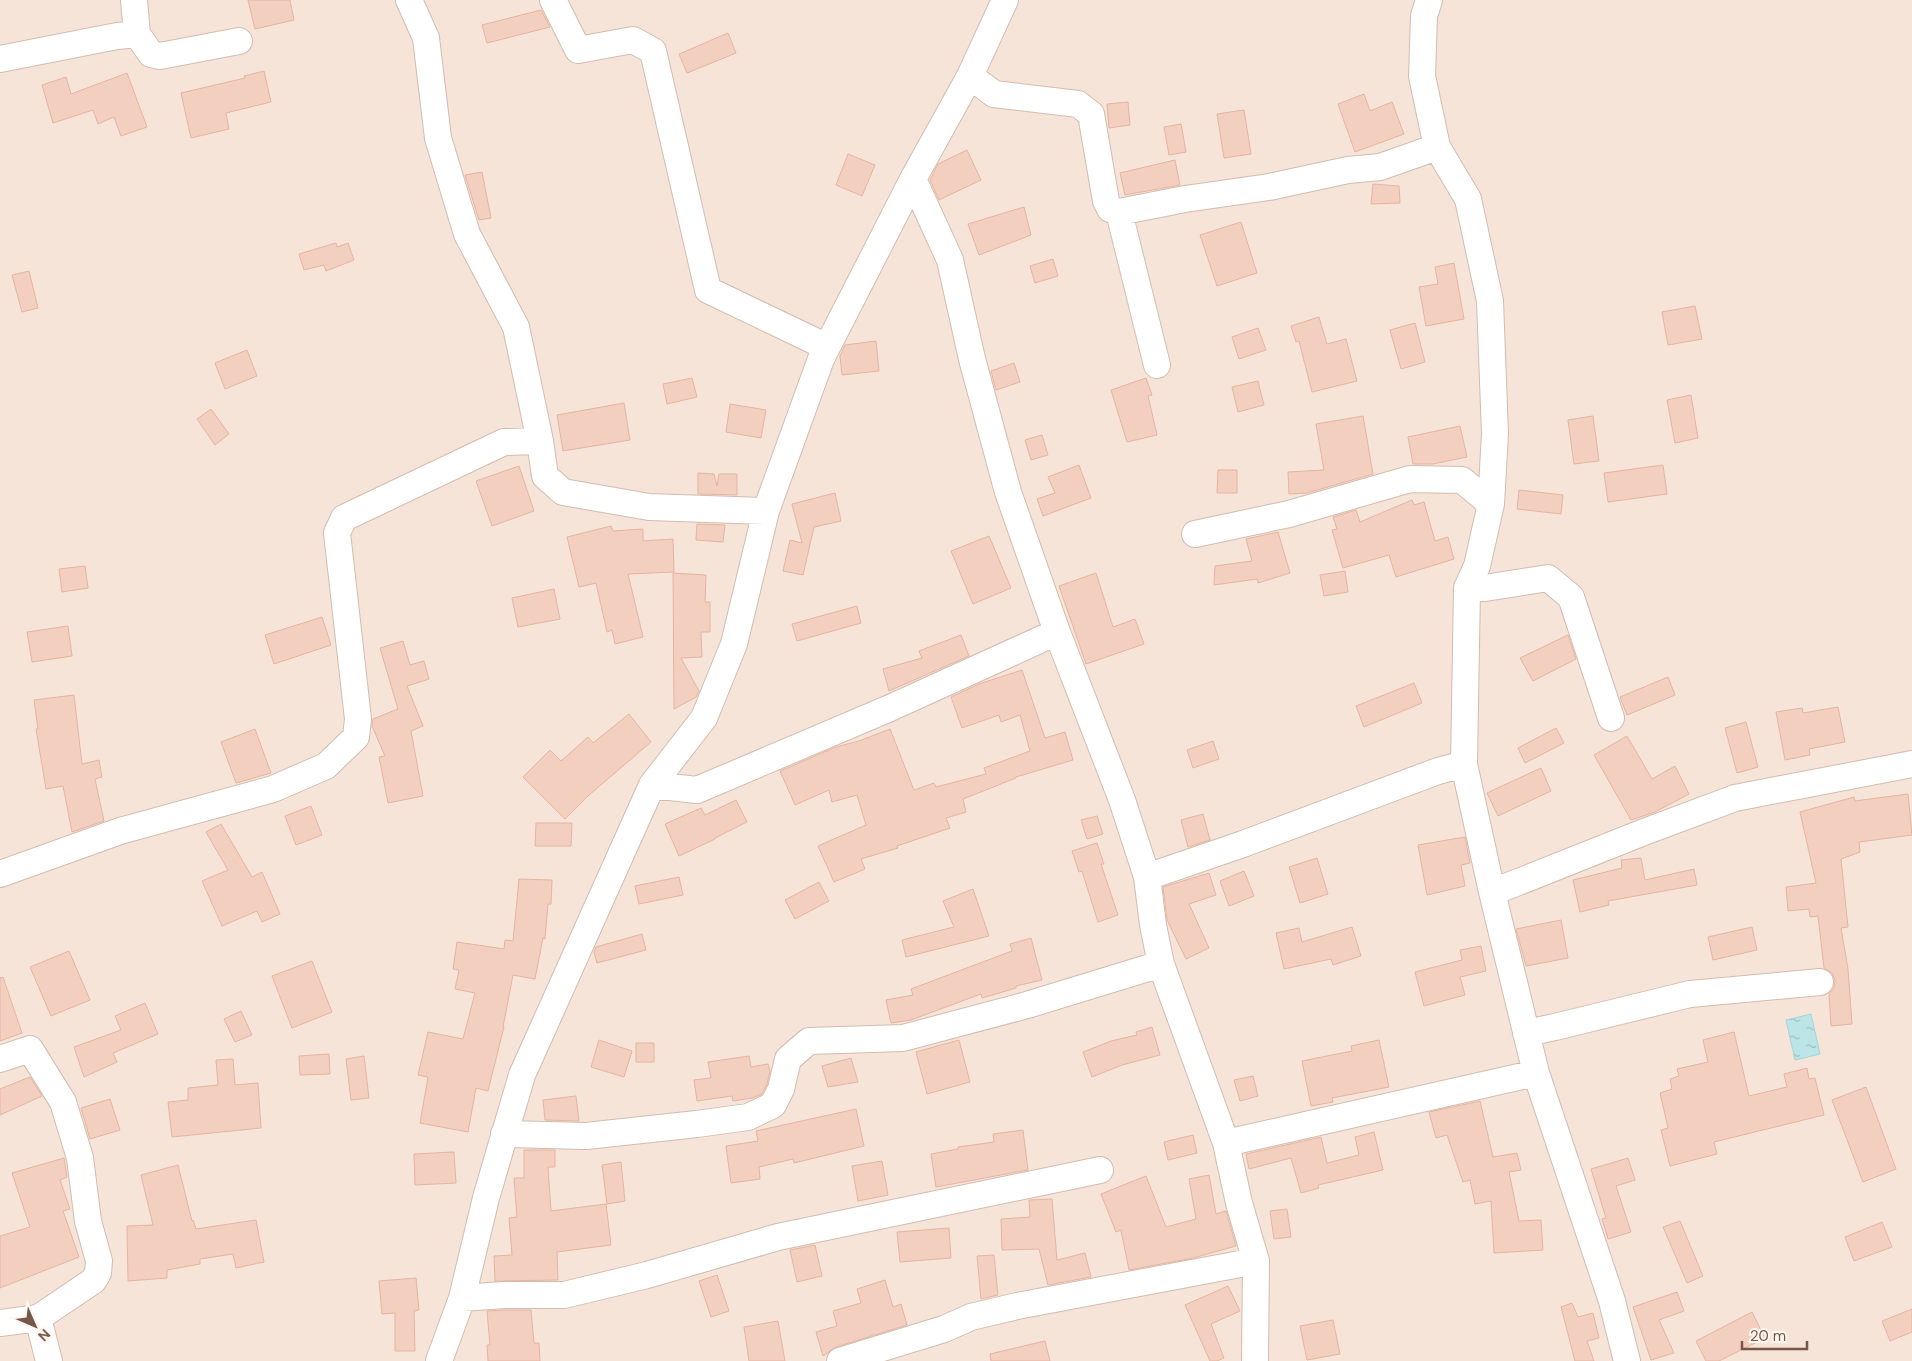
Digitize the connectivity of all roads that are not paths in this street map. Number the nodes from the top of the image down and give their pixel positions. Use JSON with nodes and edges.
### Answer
{"nodes":[{"id":1,"x":134,"y":0,"type":"edge"},
{"id":2,"x":409,"y":0,"type":"edge"},
{"id":3,"x":553,"y":0,"type":"edge"},
{"id":4,"x":1005,"y":0,"type":"edge"},
{"id":5,"x":1429,"y":0,"type":"edge"},
{"id":6,"x":137,"y":34,"type":"junction"},
{"id":7,"x":239,"y":40,"type":"dead end"},
{"id":8,"x":0,"y":59,"type":"edge"},
{"id":9,"x":970,"y":76,"type":"junction"},
{"id":10,"x":1438,"y":147,"type":"junction"},
{"id":11,"x":913,"y":179,"type":"junction"},
{"id":12,"x":1119,"y":212,"type":"junction"},
{"id":13,"x":827,"y":347,"type":"junction"},
{"id":14,"x":1157,"y":365,"type":"dead end"},
{"id":15,"x":540,"y":441,"type":"junction"},
{"id":16,"x":1491,"y":504,"type":"junction"},
{"id":17,"x":766,"y":511,"type":"junction"},
{"id":18,"x":1195,"y":534,"type":"dead end"},
{"id":19,"x":1467,"y":588,"type":"junction"},
{"id":20,"x":1057,"y":632,"type":"junction"},
{"id":21,"x":1611,"y":718,"type":"dead end"},
{"id":22,"x":1464,"y":764,"type":"junction"},
{"id":23,"x":1912,"y":764,"type":"edge"},
{"id":24,"x":652,"y":785,"type":"junction"},
{"id":25,"x":0,"y":874,"type":"edge"},
{"id":26,"x":1147,"y":877,"type":"junction"},
{"id":27,"x":1492,"y":892,"type":"junction"},
{"id":28,"x":1161,"y":964,"type":"junction"},
{"id":29,"x":1820,"y":982,"type":"dead end"},
{"id":30,"x":1526,"y":1033,"type":"junction"},
{"id":31,"x":0,"y":1059,"type":"edge"},
{"id":32,"x":1536,"y":1073,"type":"junction"},
{"id":33,"x":504,"y":1134,"type":"junction"},
{"id":34,"x":1226,"y":1143,"type":"junction"},
{"id":35,"x":1100,"y":1170,"type":"dead end"},
{"id":36,"x":1256,"y":1261,"type":"junction"},
{"id":37,"x":462,"y":1298,"type":"junction"},
{"id":38,"x":38,"y":1318,"type":"junction"},
{"id":39,"x":0,"y":1323,"type":"edge"},
{"id":40,"x":50,"y":1361,"type":"edge"},
{"id":41,"x":439,"y":1361,"type":"edge"},
{"id":42,"x":840,"y":1361,"type":"edge"},
{"id":43,"x":1255,"y":1361,"type":"edge"},
{"id":44,"x":1627,"y":1361,"type":"edge"}],
"edges":[{"from":1,"to":6,"type":"street"},
{"from":2,"to":15,"type":"street"},
{"from":3,"to":13,"type":"street"},
{"from":4,"to":9,"type":"street"},
{"from":5,"to":10,"type":"street"},
{"from":6,"to":7,"type":"street"},
{"from":6,"to":8,"type":"street"},
{"from":9,"to":11,"type":"street"},
{"from":9,"to":12,"type":"street"},
{"from":10,"to":12,"type":"street"},
{"from":10,"to":16,"type":"street"},
{"from":11,"to":13,"type":"street"},
{"from":11,"to":20,"type":"street"},
{"from":12,"to":14,"type":"street"},
{"from":13,"to":17,"type":"street"},
{"from":15,"to":17,"type":"street"},
{"from":15,"to":25,"type":"street"},
{"from":16,"to":18,"type":"street"},
{"from":16,"to":19,"type":"street"},
{"from":17,"to":24,"type":"street"},
{"from":19,"to":21,"type":"street"},
{"from":19,"to":22,"type":"street"},
{"from":20,"to":24,"type":"street"},
{"from":20,"to":26,"type":"street"},
{"from":22,"to":26,"type":"street"},
{"from":22,"to":27,"type":"street"},
{"from":23,"to":27,"type":"street"},
{"from":24,"to":33,"type":"street"},
{"from":26,"to":28,"type":"street"},
{"from":27,"to":30,"type":"street"},
{"from":28,"to":33,"type":"street"},
{"from":28,"to":34,"type":"street"},
{"from":29,"to":30,"type":"street"},
{"from":30,"to":32,"type":"street"},
{"from":31,"to":38,"type":"street"},
{"from":32,"to":34,"type":"street"},
{"from":32,"to":44,"type":"street"},
{"from":33,"to":37,"type":"street"},
{"from":34,"to":36,"type":"street"},
{"from":35,"to":37,"type":"street"},
{"from":36,"to":42,"type":"street"},
{"from":36,"to":43,"type":"street"},
{"from":37,"to":41,"type":"street"},
{"from":38,"to":39,"type":"street"},
{"from":38,"to":40,"type":"street"}]}
